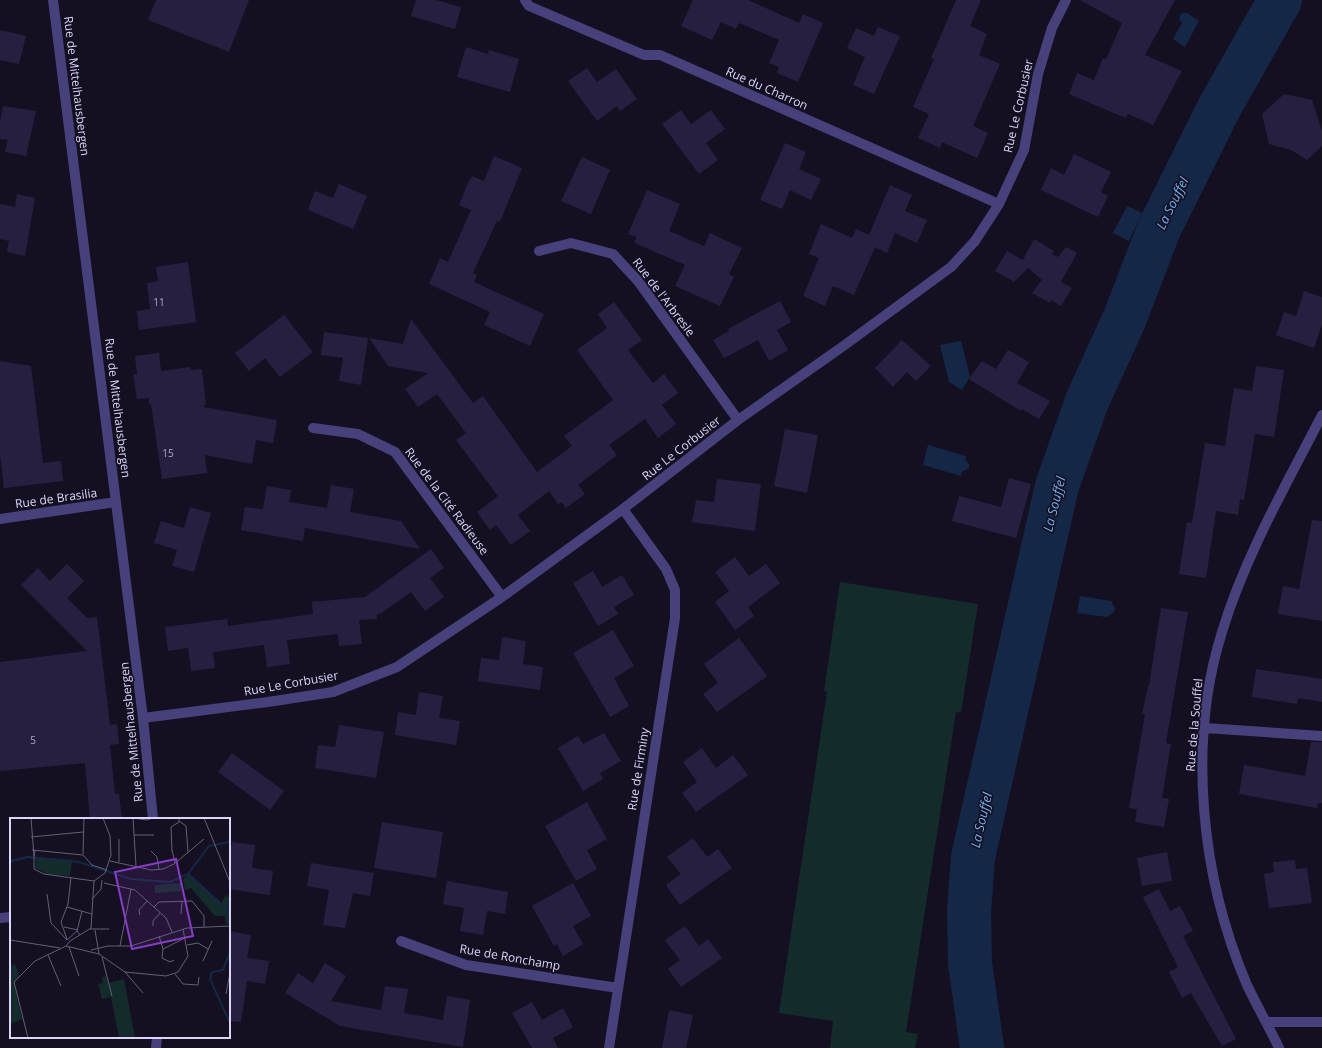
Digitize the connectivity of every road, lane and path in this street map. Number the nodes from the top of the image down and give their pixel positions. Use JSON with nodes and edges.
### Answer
{"nodes":[{"id":1,"x":54,"y":0,"type":"edge"},
{"id":2,"x":525,"y":0,"type":"edge"},
{"id":3,"x":1066,"y":0,"type":"edge"},
{"id":4,"x":999,"y":204,"type":"junction"},
{"id":5,"x":539,"y":251,"type":"dead end"},
{"id":6,"x":1322,"y":415,"type":"edge"},
{"id":7,"x":738,"y":420,"type":"junction"},
{"id":8,"x":313,"y":428,"type":"dead end"},
{"id":9,"x":116,"y":502,"type":"junction"},
{"id":10,"x":623,"y":509,"type":"junction"},
{"id":11,"x":0,"y":519,"type":"edge"},
{"id":12,"x":502,"y":597,"type":"junction"},
{"id":13,"x":143,"y":718,"type":"junction"},
{"id":14,"x":1205,"y":728,"type":"junction"},
{"id":15,"x":1322,"y":736,"type":"edge"},
{"id":16,"x":153,"y":818,"type":"edge"},
{"id":17,"x":10,"y":917,"type":"edge"},
{"id":18,"x":0,"y":918,"type":"edge"},
{"id":19,"x":401,"y":940,"type":"dead end"},
{"id":20,"x":618,"y":988,"type":"junction"},
{"id":21,"x":1267,"y":1022,"type":"junction"},
{"id":22,"x":1322,"y":1022,"type":"edge"},
{"id":23,"x":157,"y":1038,"type":"edge"},
{"id":24,"x":156,"y":1048,"type":"edge"},
{"id":25,"x":609,"y":1048,"type":"edge"},
{"id":26,"x":1279,"y":1048,"type":"edge"}],
"edges":[{"from":1,"to":9,"type":"street","name":"Rue de Mittelhausbergen"},
{"from":2,"to":4,"type":"street","name":"Rue du Charron"},
{"from":3,"to":4,"type":"street","name":"Rue Le Corbusier"},
{"from":4,"to":7,"type":"street","name":"Rue Le Corbusier"},
{"from":5,"to":7,"type":"street","name":"Rue de l'Arbresle"},
{"from":6,"to":14,"type":"street","name":"Rue de la Souffel"},
{"from":7,"to":10,"type":"street","name":"Rue Le Corbusier"},
{"from":8,"to":12,"type":"street","name":"Rue de la Cité Radieuse"},
{"from":9,"to":11,"type":"street","name":"Rue de Brasilia"},
{"from":9,"to":13,"type":"street","name":"Rue de Mittelhausbergen"},
{"from":10,"to":12,"type":"street","name":"Rue Le Corbusier"},
{"from":10,"to":20,"type":"street","name":"Rue de Firminy"},
{"from":12,"to":13,"type":"street","name":"Rue Le Corbusier"},
{"from":13,"to":16,"type":"street","name":"Rue de Mittelhausbergen"},
{"from":14,"to":15,"type":"street"},
{"from":14,"to":21,"type":"street","name":"Rue de la Souffel"},
{"from":17,"to":18,"type":"street"},
{"from":19,"to":20,"type":"street","name":"Rue de Ronchamp"},
{"from":20,"to":25,"type":"street","name":"Rue de Firminy"},
{"from":21,"to":22,"type":"street"},
{"from":21,"to":26,"type":"street","name":"Rue de la Souffel"},
{"from":23,"to":24,"type":"street"}]}
